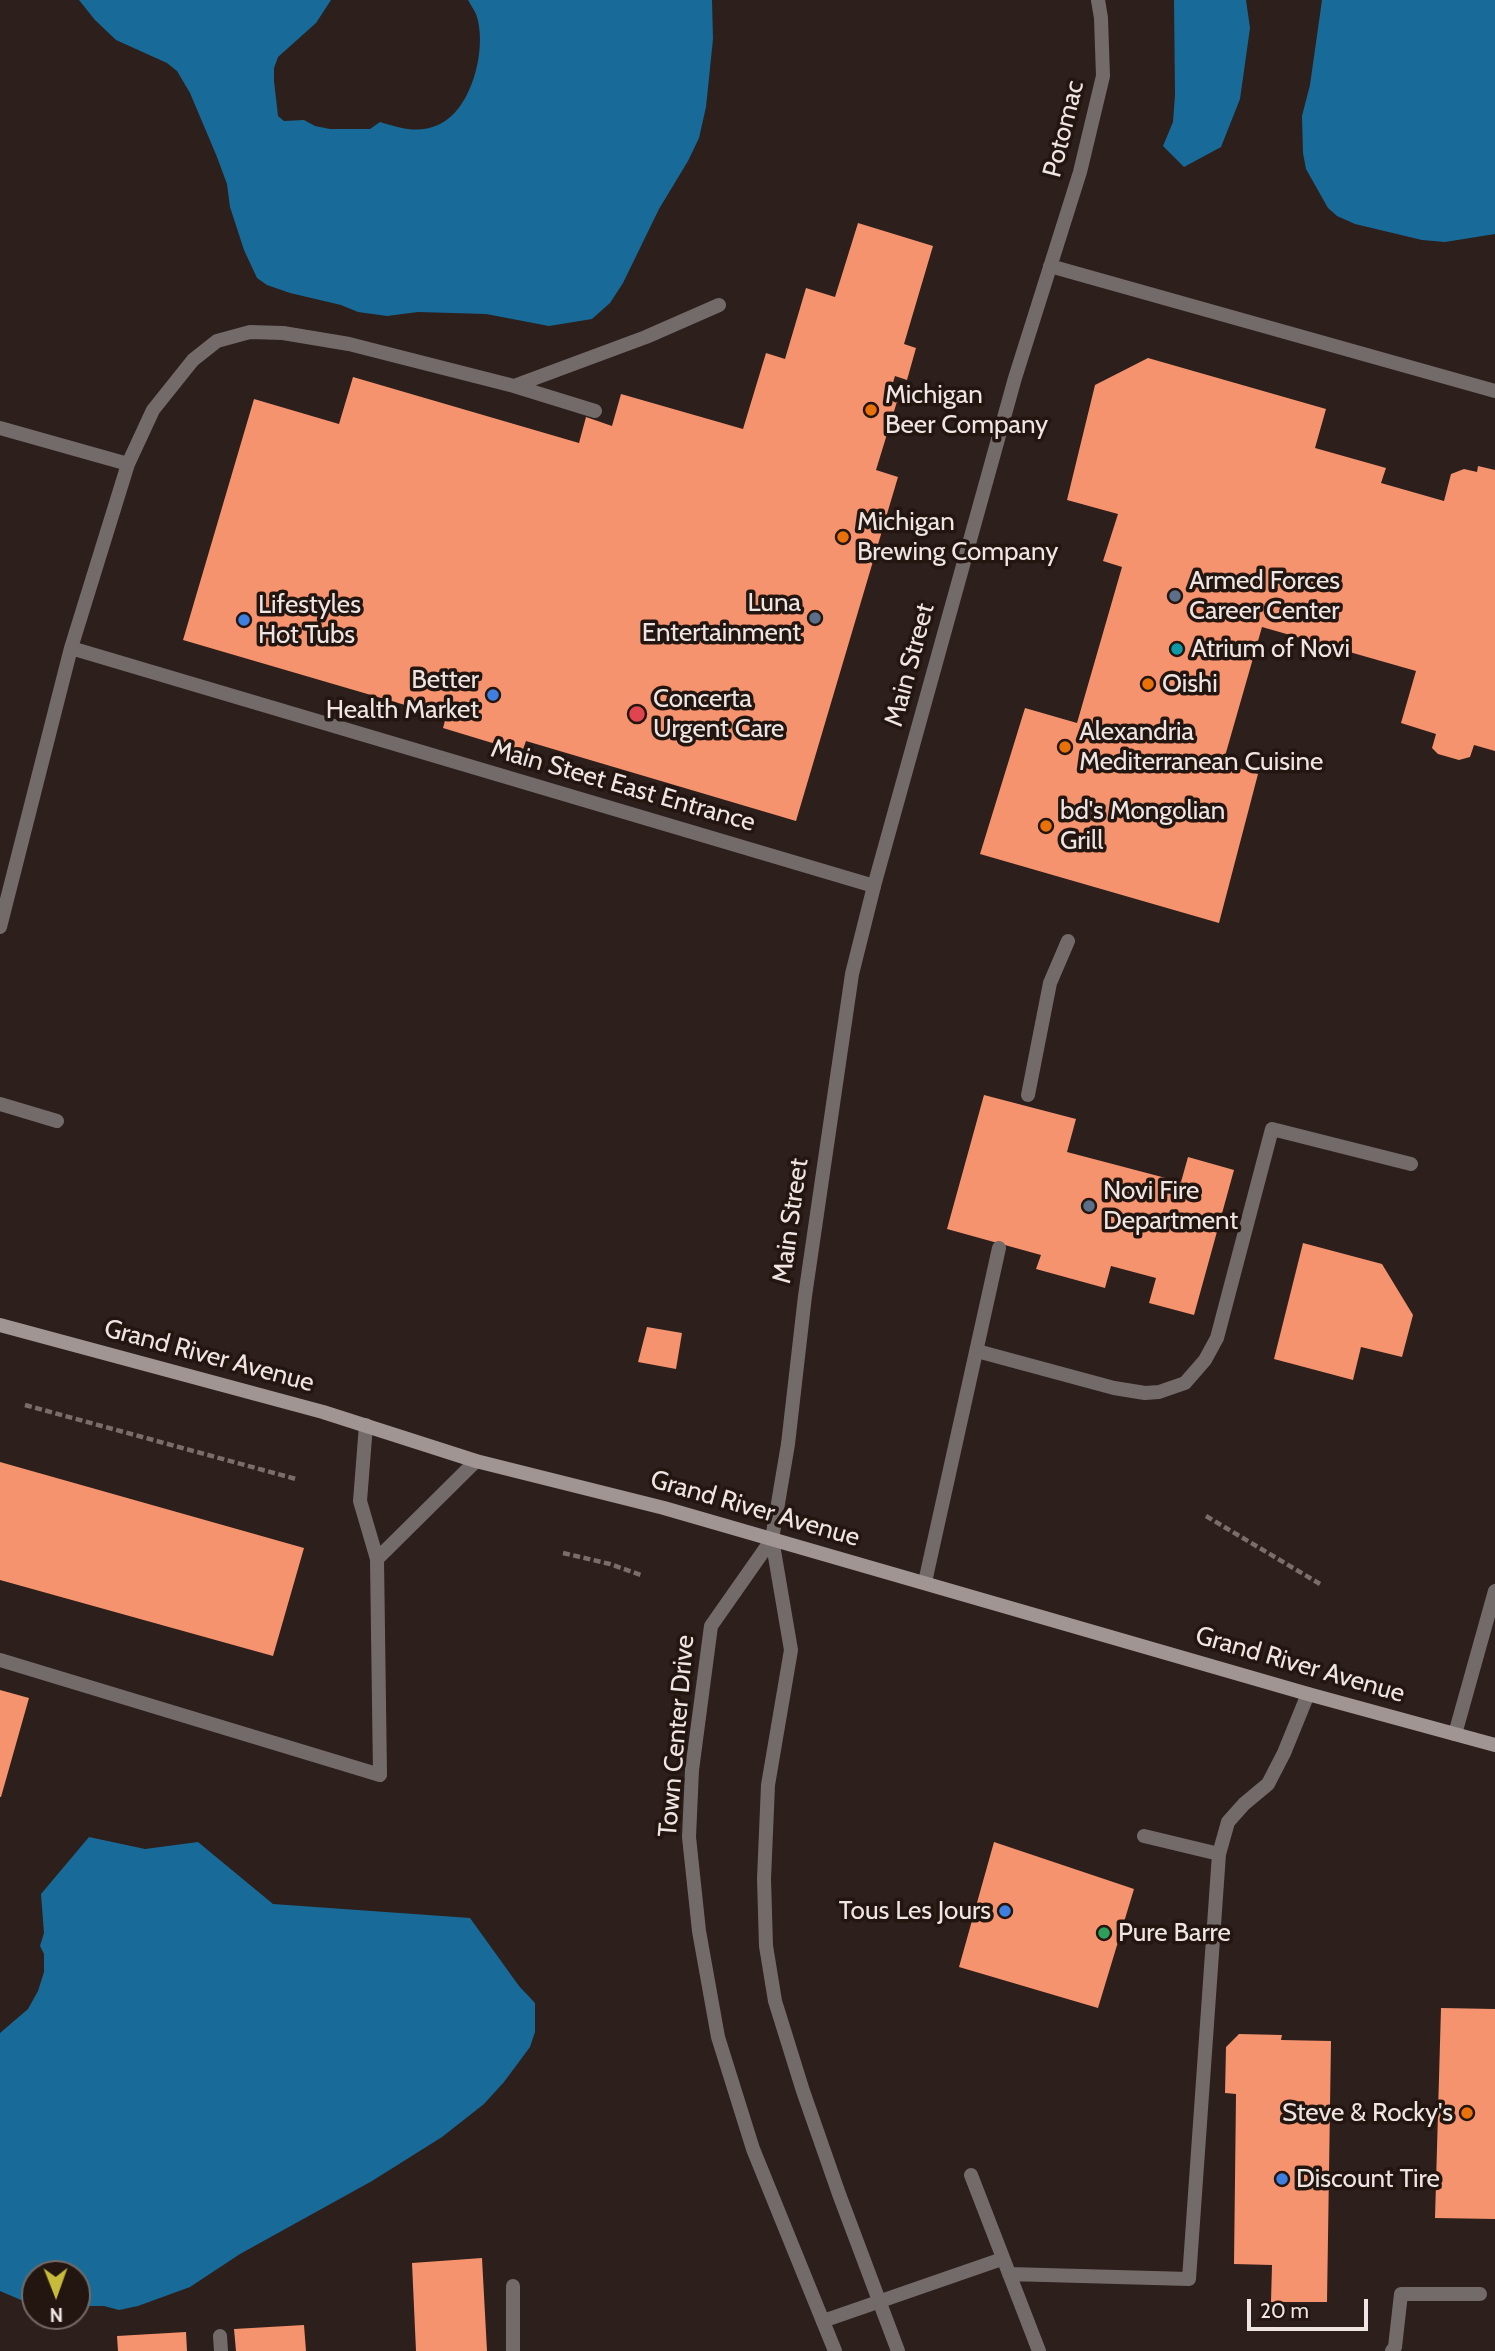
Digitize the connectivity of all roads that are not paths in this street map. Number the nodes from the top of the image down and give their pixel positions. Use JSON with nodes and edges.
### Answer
{"nodes":[{"id":1,"x":1098,"y":0,"type":"edge"},
{"id":2,"x":1050,"y":266,"type":"junction"},
{"id":3,"x":719,"y":305,"type":"dead end"},
{"id":4,"x":514,"y":386,"type":"junction"},
{"id":5,"x":1495,"y":391,"type":"edge"},
{"id":6,"x":595,"y":411,"type":"dead end"},
{"id":7,"x":0,"y":428,"type":"edge"},
{"id":8,"x":128,"y":464,"type":"junction"},
{"id":9,"x":71,"y":648,"type":"junction"},
{"id":10,"x":874,"y":886,"type":"junction"},
{"id":11,"x":0,"y":927,"type":"edge"},
{"id":12,"x":1068,"y":941,"type":"dead end"},
{"id":13,"x":1028,"y":1095,"type":"dead end"},
{"id":14,"x":0,"y":1104,"type":"edge"},
{"id":15,"x":57,"y":1121,"type":"dead end"},
{"id":16,"x":1411,"y":1164,"type":"dead end"},
{"id":17,"x":999,"y":1248,"type":"dead end"},
{"id":18,"x":0,"y":1325,"type":"edge"},
{"id":19,"x":977,"y":1351,"type":"junction"},
{"id":20,"x":366,"y":1425,"type":"junction"},
{"id":21,"x":476,"y":1461,"type":"junction"},
{"id":22,"x":772,"y":1539,"type":"junction"},
{"id":23,"x":377,"y":1559,"type":"junction"},
{"id":24,"x":925,"y":1582,"type":"junction"},
{"id":25,"x":1494,"y":1596,"type":"edge"},
{"id":26,"x":0,"y":1660,"type":"edge"},
{"id":27,"x":1308,"y":1694,"type":"junction"},
{"id":28,"x":1455,"y":1734,"type":"junction"},
{"id":29,"x":1495,"y":1745,"type":"edge"},
{"id":30,"x":1144,"y":1836,"type":"dead end"},
{"id":31,"x":1219,"y":1854,"type":"junction"},
{"id":32,"x":971,"y":2175,"type":"dead end"},
{"id":33,"x":1002,"y":2259,"type":"junction"},
{"id":34,"x":1009,"y":2274,"type":"junction"},
{"id":35,"x":513,"y":2286,"type":"dead end"},
{"id":36,"x":1480,"y":2294,"type":"dead end"},
{"id":37,"x":880,"y":2300,"type":"junction"},
{"id":38,"x":823,"y":2320,"type":"junction"},
{"id":39,"x":220,"y":2336,"type":"dead end"},
{"id":40,"x":221,"y":2351,"type":"edge"},
{"id":41,"x":513,"y":2351,"type":"edge"},
{"id":42,"x":835,"y":2351,"type":"edge"},
{"id":43,"x":898,"y":2351,"type":"edge"},
{"id":44,"x":1039,"y":2351,"type":"edge"},
{"id":45,"x":1392,"y":2351,"type":"edge"}],
"edges":[{"from":1,"to":2,"type":"street","name":"Potomac"},
{"from":2,"to":5,"type":"street"},
{"from":2,"to":10,"type":"street","name":"Main Street"},
{"from":3,"to":4,"type":"street"},
{"from":4,"to":6,"type":"street"},
{"from":4,"to":8,"type":"street"},
{"from":7,"to":8,"type":"street"},
{"from":8,"to":9,"type":"street"},
{"from":9,"to":10,"type":"street","name":"Main Steet East Entrance"},
{"from":9,"to":11,"type":"street"},
{"from":10,"to":22,"type":"street","name":"Main Street"},
{"from":12,"to":13,"type":"street"},
{"from":14,"to":15,"type":"street"},
{"from":16,"to":19,"type":"street"},
{"from":17,"to":19,"type":"street"},
{"from":18,"to":20,"type":"main road","name":"Grand River Avenue"},
{"from":19,"to":24,"type":"street"},
{"from":20,"to":21,"type":"main road","name":"Grand River Avenue"},
{"from":20,"to":23,"type":"street"},
{"from":21,"to":22,"type":"main road","name":"Grand River Avenue"},
{"from":21,"to":23,"type":"street"},
{"from":22,"to":24,"type":"main road","name":"Grand River Avenue"},
{"from":22,"to":37,"type":"street"},
{"from":22,"to":38,"type":"street","name":"Town Center Drive"},
{"from":23,"to":26,"type":"street"},
{"from":24,"to":27,"type":"main road","name":"Grand River Avenue"},
{"from":25,"to":28,"type":"street"},
{"from":27,"to":28,"type":"main road","name":"Grand River Avenue"},
{"from":27,"to":31,"type":"street"},
{"from":28,"to":29,"type":"main road","name":"Grand River Avenue"},
{"from":30,"to":31,"type":"street"},
{"from":31,"to":34,"type":"street"},
{"from":32,"to":33,"type":"street"},
{"from":33,"to":34,"type":"street"},
{"from":33,"to":37,"type":"street"},
{"from":34,"to":44,"type":"street"},
{"from":35,"to":41,"type":"street"},
{"from":36,"to":45,"type":"street"},
{"from":37,"to":38,"type":"street"},
{"from":37,"to":43,"type":"street"},
{"from":38,"to":42,"type":"street","name":"Town Center Drive"},
{"from":39,"to":40,"type":"street"}]}
